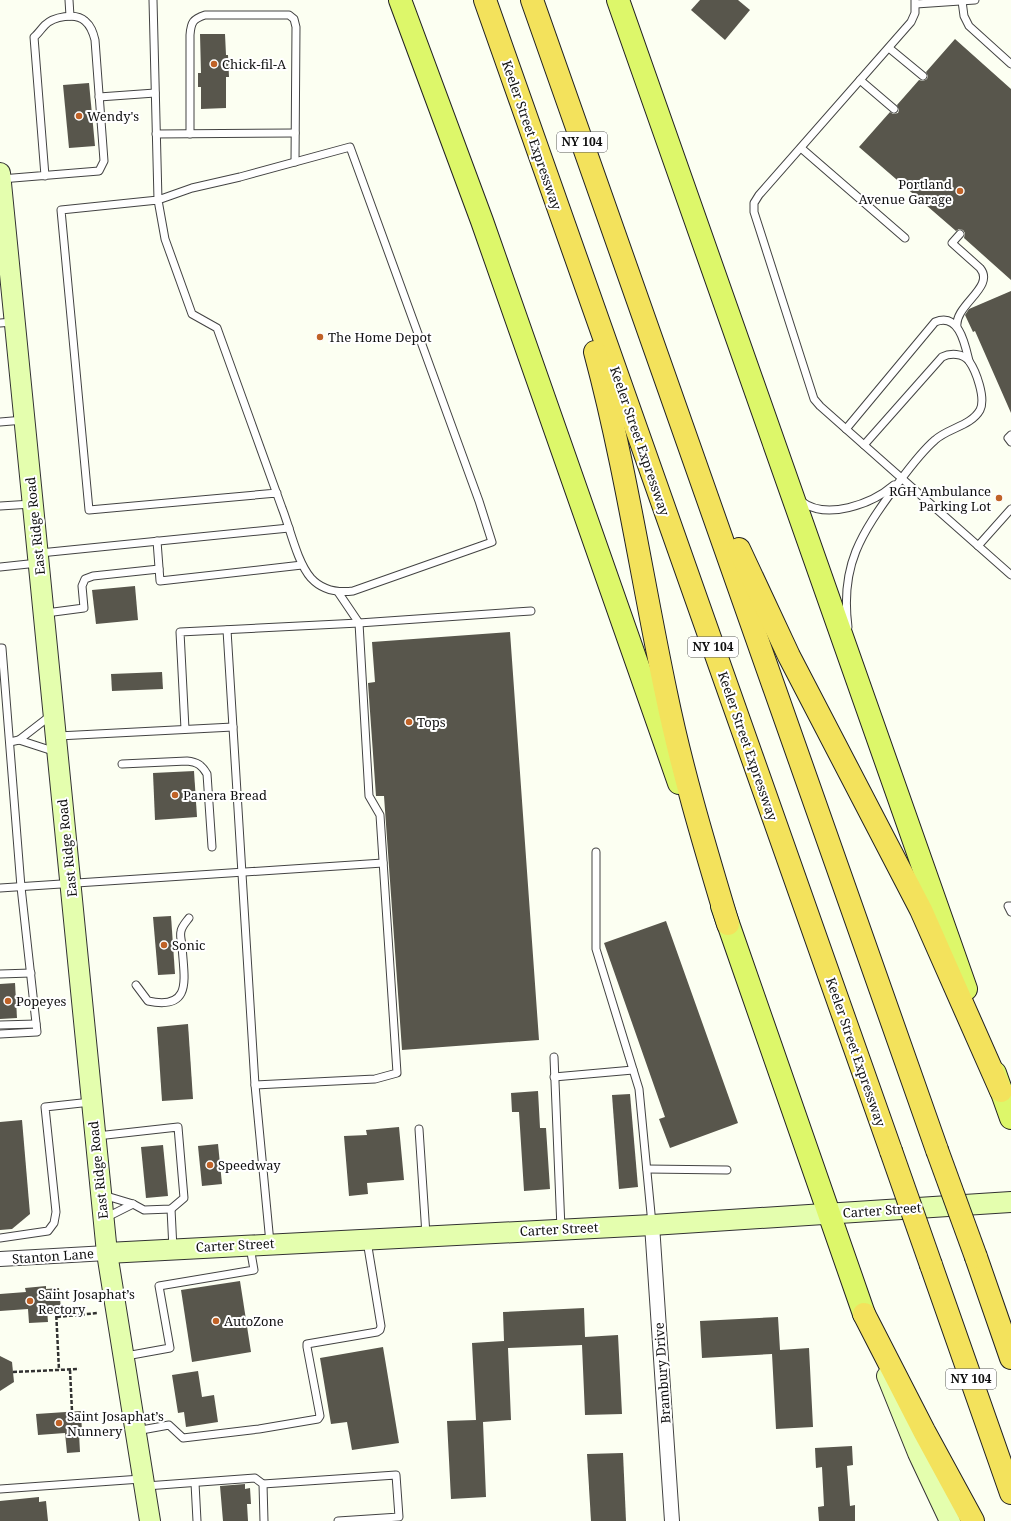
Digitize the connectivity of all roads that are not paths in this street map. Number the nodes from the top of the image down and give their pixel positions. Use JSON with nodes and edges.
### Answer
{"nodes":[{"id":1,"x":69,"y":0,"type":"edge"},
{"id":2,"x":153,"y":0,"type":"edge"},
{"id":3,"x":400,"y":0,"type":"edge"},
{"id":4,"x":485,"y":0,"type":"edge"},
{"id":5,"x":532,"y":0,"type":"edge"},
{"id":6,"x":618,"y":0,"type":"edge"},
{"id":7,"x":974,"y":0,"type":"edge"},
{"id":8,"x":962,"y":1,"type":"junction"},
{"id":9,"x":915,"y":2,"type":"edge"},
{"id":10,"x":70,"y":16,"type":"junction"},
{"id":11,"x":889,"y":48,"type":"junction"},
{"id":12,"x":1011,"y":64,"type":"edge"},
{"id":13,"x":923,"y":76,"type":"dead end"},
{"id":14,"x":860,"y":80,"type":"junction"},
{"id":15,"x":155,"y":93,"type":"junction"},
{"id":16,"x":99,"y":97,"type":"junction"},
{"id":17,"x":894,"y":109,"type":"dead end"},
{"id":18,"x":295,"y":133,"type":"junction"},
{"id":19,"x":156,"y":134,"type":"junction"},
{"id":20,"x":190,"y":134,"type":"junction"},
{"id":21,"x":535,"y":143,"type":"junction"},
{"id":22,"x":801,"y":148,"type":"junction"},
{"id":23,"x":295,"y":162,"type":"junction"},
{"id":24,"x":0,"y":176,"type":"edge"},
{"id":25,"x":45,"y":176,"type":"junction"},
{"id":26,"x":158,"y":200,"type":"junction"},
{"id":27,"x":2,"y":209,"type":"edge"},
{"id":28,"x":960,"y":234,"type":"dead end"},
{"id":29,"x":905,"y":238,"type":"dead end"},
{"id":30,"x":3,"y":241,"type":"edge"},
{"id":31,"x":632,"y":284,"type":"junction"},
{"id":32,"x":8,"y":323,"type":"edge"},
{"id":33,"x":958,"y":327,"type":"junction"},
{"id":34,"x":969,"y":361,"type":"junction"},
{"id":35,"x":24,"y":420,"type":"junction"},
{"id":36,"x":0,"y":422,"type":"edge"},
{"id":37,"x":846,"y":429,"type":"junction"},
{"id":38,"x":1011,"y":435,"type":"edge"},
{"id":39,"x":1011,"y":442,"type":"edge"},
{"id":40,"x":864,"y":445,"type":"junction"},
{"id":41,"x":902,"y":479,"type":"junction"},
{"id":42,"x":787,"y":481,"type":"junction"},
{"id":43,"x":277,"y":493,"type":"junction"},
{"id":44,"x":33,"y":504,"type":"junction"},
{"id":45,"x":0,"y":506,"type":"edge"},
{"id":46,"x":1011,"y":510,"type":"edge"},
{"id":47,"x":290,"y":528,"type":"junction"},
{"id":48,"x":157,"y":541,"type":"junction"},
{"id":49,"x":978,"y":546,"type":"junction"},
{"id":50,"x":38,"y":558,"type":"junction"},
{"id":51,"x":302,"y":565,"type":"junction"},
{"id":52,"x":0,"y":567,"type":"edge"},
{"id":53,"x":159,"y":569,"type":"junction"},
{"id":54,"x":1011,"y":575,"type":"edge"},
{"id":55,"x":338,"y":592,"type":"junction"},
{"id":56,"x":531,"y":610,"type":"dead end"},
{"id":57,"x":43,"y":613,"type":"junction"},
{"id":58,"x":360,"y":623,"type":"junction"},
{"id":59,"x":228,"y":630,"type":"junction"},
{"id":60,"x":0,"y":648,"type":"edge"},
{"id":61,"x":856,"y":681,"type":"junction"},
{"id":62,"x":53,"y":713,"type":"junction"},
{"id":63,"x":233,"y":727,"type":"junction"},
{"id":64,"x":185,"y":729,"type":"junction"},
{"id":65,"x":19,"y":740,"type":"junction"},
{"id":66,"x":10,"y":742,"type":"junction"},
{"id":67,"x":56,"y":744,"type":"junction"},
{"id":68,"x":122,"y":764,"type":"dead end"},
{"id":69,"x":212,"y":847,"type":"dead end"},
{"id":70,"x":596,"y":852,"type":"dead end"},
{"id":71,"x":383,"y":862,"type":"junction"},
{"id":72,"x":242,"y":872,"type":"junction"},
{"id":73,"x":70,"y":884,"type":"junction"},
{"id":74,"x":21,"y":887,"type":"junction"},
{"id":75,"x":0,"y":888,"type":"edge"},
{"id":76,"x":1011,"y":906,"type":"edge"},
{"id":77,"x":1011,"y":912,"type":"edge"},
{"id":78,"x":189,"y":918,"type":"dead end"},
{"id":79,"x":728,"y":924,"type":"junction"},
{"id":80,"x":31,"y":973,"type":"junction"},
{"id":81,"x":0,"y":974,"type":"edge"},
{"id":82,"x":136,"y":985,"type":"dead end"},
{"id":83,"x":36,"y":1024,"type":"junction"},
{"id":84,"x":0,"y":1025,"type":"edge"},
{"id":85,"x":0,"y":1034,"type":"edge"},
{"id":86,"x":554,"y":1057,"type":"dead end"},
{"id":87,"x":634,"y":1070,"type":"junction"},
{"id":88,"x":554,"y":1077,"type":"junction"},
{"id":89,"x":255,"y":1085,"type":"junction"},
{"id":90,"x":1001,"y":1091,"type":"junction"},
{"id":91,"x":92,"y":1102,"type":"junction"},
{"id":92,"x":1011,"y":1118,"type":"edge"},
{"id":93,"x":419,"y":1129,"type":"dead end"},
{"id":94,"x":95,"y":1136,"type":"junction"},
{"id":95,"x":647,"y":1169,"type":"junction"},
{"id":96,"x":727,"y":1170,"type":"dead end"},
{"id":97,"x":101,"y":1194,"type":"junction"},
{"id":98,"x":1011,"y":1202,"type":"edge"},
{"id":99,"x":133,"y":1204,"type":"junction"},
{"id":100,"x":171,"y":1209,"type":"junction"},
{"id":101,"x":829,"y":1213,"type":"junction"},
{"id":102,"x":103,"y":1219,"type":"junction"},
{"id":103,"x":652,"y":1225,"type":"junction"},
{"id":104,"x":561,"y":1229,"type":"junction"},
{"id":105,"x":426,"y":1236,"type":"junction"},
{"id":106,"x":0,"y":1238,"type":"edge"},
{"id":107,"x":367,"y":1238,"type":"junction"},
{"id":108,"x":270,"y":1243,"type":"junction"},
{"id":109,"x":250,"y":1244,"type":"junction"},
{"id":110,"x":173,"y":1249,"type":"junction"},
{"id":111,"x":106,"y":1252,"type":"junction"},
{"id":112,"x":0,"y":1259,"type":"edge"},
{"id":113,"x":864,"y":1314,"type":"junction"},
{"id":114,"x":124,"y":1357,"type":"junction"},
{"id":115,"x":1011,"y":1358,"type":"edge"},
{"id":116,"x":136,"y":1431,"type":"junction"},
{"id":117,"x":144,"y":1483,"type":"junction"},
{"id":118,"x":194,"y":1484,"type":"junction"},
{"id":119,"x":263,"y":1484,"type":"junction"},
{"id":120,"x":0,"y":1489,"type":"edge"},
{"id":121,"x":1011,"y":1493,"type":"edge"},
{"id":122,"x":150,"y":1521,"type":"edge"},
{"id":123,"x":197,"y":1521,"type":"edge"},
{"id":124,"x":264,"y":1521,"type":"edge"},
{"id":125,"x":338,"y":1521,"type":"edge"},
{"id":126,"x":672,"y":1521,"type":"edge"},
{"id":127,"x":950,"y":1521,"type":"edge"},
{"id":128,"x":973,"y":1521,"type":"edge"}],
"edges":[{"from":1,"to":10,"type":"lane"},
{"from":2,"to":15,"type":"lane"},
{"from":3,"to":79,"type":"main road"},
{"from":4,"to":21,"type":"highway","name":"Keeler Street Expressway","number":"NY 104"},
{"from":5,"to":31,"type":"highway","number":"NY 104"},
{"from":6,"to":42,"type":"main road"},
{"from":7,"to":8,"type":"lane"},
{"from":8,"to":9,"type":"lane"},
{"from":8,"to":12,"type":"lane"},
{"from":9,"to":11,"type":"lane"},
{"from":10,"to":16,"type":"lane"},
{"from":10,"to":25,"type":"lane"},
{"from":11,"to":13,"type":"lane"},
{"from":11,"to":14,"type":"lane"},
{"from":14,"to":17,"type":"lane"},
{"from":14,"to":22,"type":"lane"},
{"from":15,"to":16,"type":"lane"},
{"from":15,"to":19,"type":"lane"},
{"from":16,"to":25,"type":"lane"},
{"from":18,"to":20,"type":"lane"},
{"from":18,"to":20,"type":"lane"},
{"from":18,"to":23,"type":"lane"},
{"from":19,"to":20,"type":"lane"},
{"from":19,"to":26,"type":"lane"},
{"from":21,"to":79,"type":"highway"},
{"from":21,"to":121,"type":"highway","name":"Keeler Street Expressway","number":"NY 104","bridge":true},
{"from":22,"to":29,"type":"lane"},
{"from":22,"to":37,"type":"lane"},
{"from":23,"to":26,"type":"lane"},
{"from":23,"to":55,"type":"lane"},
{"from":24,"to":25,"type":"lane"},
{"from":24,"to":27,"type":"main road","name":"East Ridge Road"},
{"from":26,"to":43,"type":"lane"},
{"from":26,"to":43,"type":"lane"},
{"from":27,"to":30,"type":"main road","name":"East Ridge Road"},
{"from":28,"to":33,"type":"lane"},
{"from":30,"to":32,"type":"main road","name":"East Ridge Road"},
{"from":31,"to":90,"type":"highway"},
{"from":31,"to":115,"type":"highway","number":"NY 104","bridge":true},
{"from":32,"to":35,"type":"main road","name":"East Ridge Road"},
{"from":33,"to":34,"type":"lane"},
{"from":33,"to":37,"type":"lane"},
{"from":34,"to":40,"type":"lane"},
{"from":34,"to":41,"type":"lane"},
{"from":35,"to":36,"type":"lane"},
{"from":35,"to":44,"type":"main road","name":"East Ridge Road"},
{"from":37,"to":40,"type":"lane"},
{"from":38,"to":39,"type":"lane"},
{"from":40,"to":41,"type":"lane"},
{"from":41,"to":42,"type":"lane"},
{"from":41,"to":49,"type":"lane"},
{"from":41,"to":61,"type":"lane"},
{"from":42,"to":61,"type":"main road"},
{"from":43,"to":47,"type":"lane"},
{"from":44,"to":45,"type":"lane"},
{"from":44,"to":50,"type":"main road","name":"East Ridge Road"},
{"from":46,"to":49,"type":"lane"},
{"from":47,"to":48,"type":"lane"},
{"from":47,"to":51,"type":"lane"},
{"from":48,"to":50,"type":"lane"},
{"from":48,"to":53,"type":"lane"},
{"from":49,"to":54,"type":"lane"},
{"from":50,"to":52,"type":"lane"},
{"from":50,"to":57,"type":"main road","name":"East Ridge Road"},
{"from":51,"to":53,"type":"lane"},
{"from":51,"to":55,"type":"lane"},
{"from":53,"to":57,"type":"lane"},
{"from":55,"to":58,"type":"lane"},
{"from":56,"to":58,"type":"lane"},
{"from":57,"to":62,"type":"main road","name":"East Ridge Road"},
{"from":58,"to":59,"type":"lane"},
{"from":58,"to":71,"type":"lane"},
{"from":59,"to":63,"type":"lane"},
{"from":59,"to":64,"type":"lane"},
{"from":60,"to":66,"type":"lane"},
{"from":61,"to":90,"type":"main road"},
{"from":62,"to":65,"type":"lane"},
{"from":62,"to":67,"type":"main road","name":"East Ridge Road"},
{"from":63,"to":64,"type":"lane"},
{"from":63,"to":72,"type":"lane"},
{"from":64,"to":67,"type":"lane"},
{"from":65,"to":66,"type":"lane"},
{"from":65,"to":67,"type":"lane"},
{"from":66,"to":74,"type":"lane"},
{"from":67,"to":73,"type":"main road","name":"East Ridge Road"},
{"from":68,"to":69,"type":"lane"},
{"from":70,"to":87,"type":"lane"},
{"from":71,"to":72,"type":"lane"},
{"from":71,"to":89,"type":"lane"},
{"from":72,"to":73,"type":"lane"},
{"from":72,"to":89,"type":"lane"},
{"from":73,"to":74,"type":"lane"},
{"from":73,"to":91,"type":"main road","name":"East Ridge Road"},
{"from":74,"to":75,"type":"lane"},
{"from":74,"to":80,"type":"lane"},
{"from":76,"to":77,"type":"lane"},
{"from":78,"to":82,"type":"lane"},
{"from":79,"to":101,"type":"main road"},
{"from":80,"to":81,"type":"lane"},
{"from":80,"to":83,"type":"lane"},
{"from":83,"to":84,"type":"lane"},
{"from":83,"to":85,"type":"lane"},
{"from":86,"to":88,"type":"lane"},
{"from":87,"to":88,"type":"lane"},
{"from":87,"to":95,"type":"lane"},
{"from":88,"to":104,"type":"lane"},
{"from":89,"to":108,"type":"lane"},
{"from":90,"to":92,"type":"main road"},
{"from":91,"to":94,"type":"main road","name":"East Ridge Road"},
{"from":91,"to":106,"type":"lane"},
{"from":93,"to":105,"type":"lane"},
{"from":94,"to":97,"type":"main road","name":"East Ridge Road"},
{"from":94,"to":100,"type":"lane"},
{"from":95,"to":96,"type":"lane"},
{"from":95,"to":103,"type":"lane"},
{"from":97,"to":99,"type":"lane"},
{"from":97,"to":102,"type":"main road","name":"East Ridge Road"},
{"from":98,"to":101,"type":"main road","name":"Carter Street"},
{"from":99,"to":100,"type":"lane"},
{"from":99,"to":102,"type":"lane"},
{"from":100,"to":110,"type":"lane"},
{"from":101,"to":103,"type":"main road","name":"Carter Street"},
{"from":101,"to":113,"type":"main road"},
{"from":102,"to":111,"type":"main road","name":"East Ridge Road"},
{"from":103,"to":104,"type":"main road","name":"Carter Street"},
{"from":103,"to":126,"type":"street","name":"Brambury Drive"},
{"from":104,"to":105,"type":"main road","name":"Carter Street"},
{"from":105,"to":107,"type":"main road","name":"Carter Street"},
{"from":107,"to":108,"type":"main road","name":"Carter Street"},
{"from":107,"to":116,"type":"lane"},
{"from":108,"to":109,"type":"main road","name":"Carter Street"},
{"from":109,"to":110,"type":"main road","name":"Carter Street"},
{"from":109,"to":114,"type":"lane"},
{"from":110,"to":111,"type":"main road","name":"Carter Street"},
{"from":111,"to":112,"type":"street","name":"Stanton Lane"},
{"from":111,"to":114,"type":"main road","name":"East Ridge Road"},
{"from":113,"to":127,"type":"main road"},
{"from":113,"to":128,"type":"highway"},
{"from":114,"to":116,"type":"main road","name":"East Ridge Road"},
{"from":116,"to":117,"type":"main road","name":"East Ridge Road"},
{"from":117,"to":118,"type":"lane"},
{"from":117,"to":120,"type":"lane"},
{"from":117,"to":122,"type":"main road","name":"East Ridge Road"},
{"from":118,"to":119,"type":"lane"},
{"from":118,"to":123,"type":"lane"},
{"from":119,"to":124,"type":"lane"},
{"from":119,"to":125,"type":"lane"}]}
